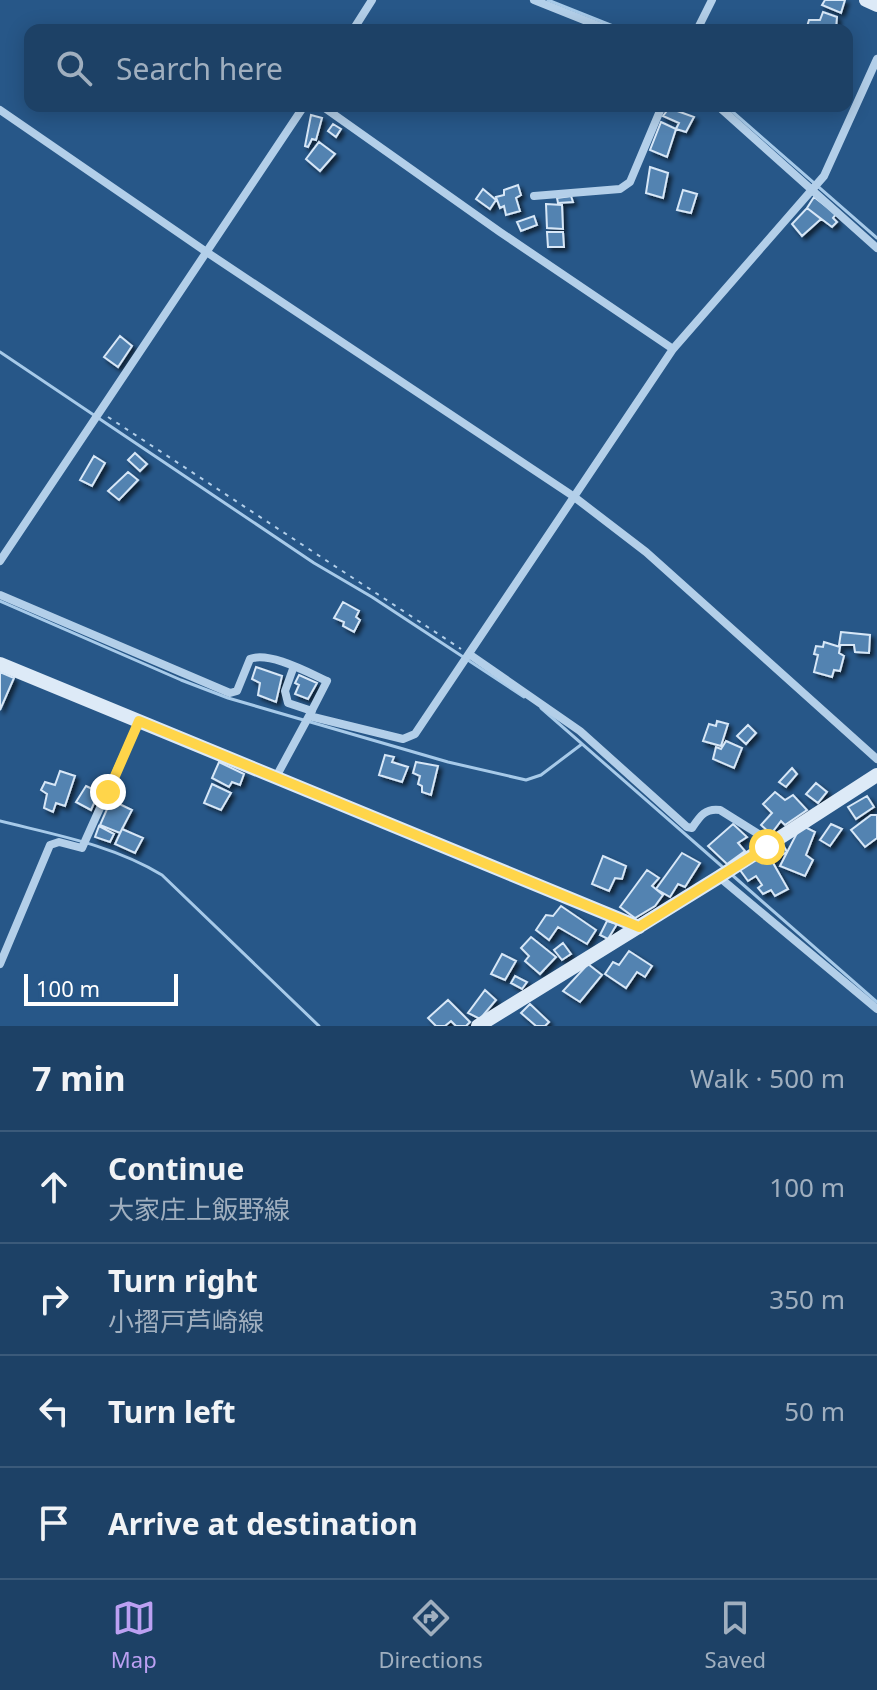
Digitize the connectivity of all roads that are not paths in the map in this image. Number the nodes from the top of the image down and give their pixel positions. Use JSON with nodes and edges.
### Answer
{"nodes":[{"id":1,"x":372,"y":0,"type":"edge"},
{"id":2,"x":534,"y":0,"type":"edge"},
{"id":3,"x":712,"y":0,"type":"edge"},
{"id":4,"x":866,"y":0,"type":"edge"},
{"id":5,"x":877,"y":5,"type":"edge"},
{"id":6,"x":357,"y":24,"type":"edge"},
{"id":7,"x":594,"y":24,"type":"edge"},
{"id":8,"x":700,"y":24,"type":"edge"},
{"id":9,"x":877,"y":59,"type":"edge"},
{"id":10,"x":0,"y":110,"type":"edge"},
{"id":11,"x":300,"y":112,"type":"edge"},
{"id":12,"x":330,"y":112,"type":"edge"},
{"id":13,"x":659,"y":112,"type":"edge"},
{"id":14,"x":725,"y":112,"type":"edge"},
{"id":15,"x":853,"y":112,"type":"edge"},
{"id":16,"x":853,"y":112,"type":"edge"},
{"id":17,"x":812,"y":190,"type":"junction"},
{"id":18,"x":534,"y":196,"type":"dead end"},
{"id":19,"x":877,"y":248,"type":"edge"},
{"id":20,"x":205,"y":251,"type":"junction"},
{"id":21,"x":673,"y":349,"type":"junction"},
{"id":22,"x":573,"y":496,"type":"junction"},
{"id":23,"x":0,"y":561,"type":"edge"},
{"id":24,"x":0,"y":595,"type":"edge"},
{"id":25,"x":469,"y":654,"type":"junction"},
{"id":26,"x":0,"y":664,"type":"edge"},
{"id":27,"x":294,"y":666,"type":"junction"},
{"id":28,"x":310,"y":713,"type":"junction"},
{"id":29,"x":139,"y":721,"type":"junction"},
{"id":30,"x":877,"y":759,"type":"edge"},
{"id":31,"x":877,"y":775,"type":"edge"},
{"id":32,"x":276,"y":777,"type":"junction"},
{"id":33,"x":767,"y":847,"type":"junction"},
{"id":34,"x":719,"y":877,"type":"junction"},
{"id":35,"x":639,"y":927,"type":"junction"},
{"id":36,"x":0,"y":964,"type":"edge"},
{"id":37,"x":877,"y":1009,"type":"edge"},
{"id":38,"x":478,"y":1026,"type":"edge"}],
"edges":[{"from":1,"to":6,"type":"street"},
{"from":2,"to":7,"type":"street"},
{"from":3,"to":8,"type":"street"},
{"from":4,"to":5,"type":"main road"},
{"from":9,"to":16,"type":"street"},
{"from":10,"to":20,"type":"street"},
{"from":11,"to":20,"type":"street"},
{"from":12,"to":21,"type":"street"},
{"from":13,"to":18,"type":"street"},
{"from":14,"to":17,"type":"street"},
{"from":15,"to":17,"type":"street"},
{"from":17,"to":19,"type":"street"},
{"from":17,"to":21,"type":"street"},
{"from":20,"to":22,"type":"street"},
{"from":20,"to":23,"type":"street"},
{"from":21,"to":22,"type":"street"},
{"from":22,"to":25,"type":"street"},
{"from":22,"to":30,"type":"street"},
{"from":24,"to":27,"type":"street"},
{"from":25,"to":28,"type":"street"},
{"from":25,"to":33,"type":"street"},
{"from":26,"to":29,"type":"main road"},
{"from":27,"to":28,"type":"street"},
{"from":27,"to":28,"type":"street"},
{"from":28,"to":32,"type":"street"},
{"from":29,"to":32,"type":"main road"},
{"from":29,"to":36,"type":"street"},
{"from":31,"to":33,"type":"main road"},
{"from":32,"to":35,"type":"main road"},
{"from":33,"to":34,"type":"main road"},
{"from":34,"to":35,"type":"main road"},
{"from":34,"to":37,"type":"street"},
{"from":35,"to":38,"type":"main road"}]}
